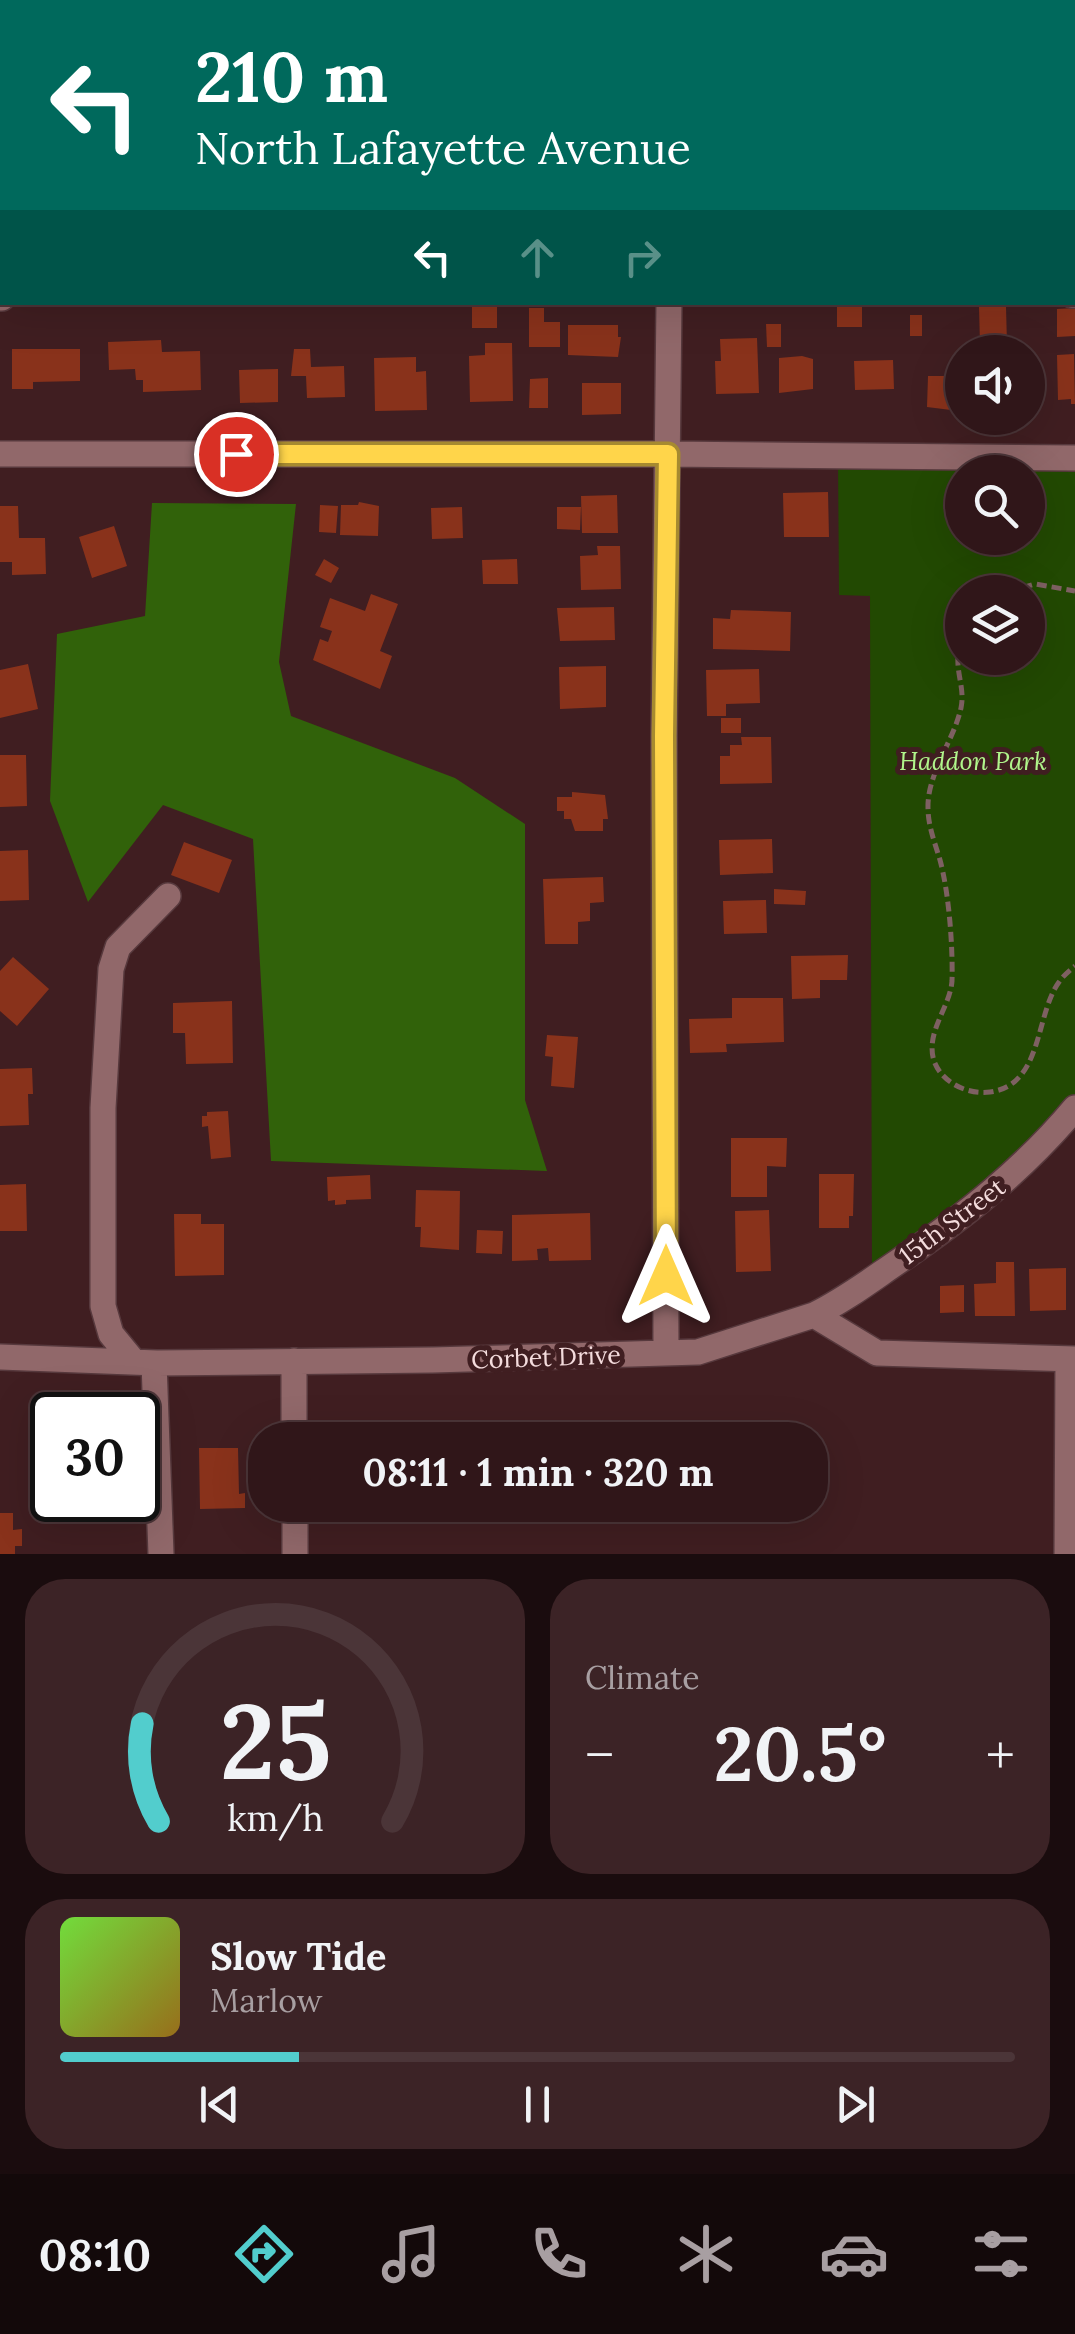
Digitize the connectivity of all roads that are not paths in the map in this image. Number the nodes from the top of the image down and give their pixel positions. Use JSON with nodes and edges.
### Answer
{"nodes":[{"id":1,"x":669,"y":305,"type":"edge"},
{"id":2,"x":0,"y":454,"type":"edge"},
{"id":3,"x":668,"y":454,"type":"junction"},
{"id":4,"x":1075,"y":458,"type":"edge"},
{"id":5,"x":168,"y":896,"type":"dead end"},
{"id":6,"x":1075,"y":1108,"type":"edge"},
{"id":7,"x":814,"y":1315,"type":"junction"},
{"id":8,"x":666,"y":1353,"type":"junction"},
{"id":9,"x":0,"y":1357,"type":"edge"},
{"id":10,"x":1071,"y":1359,"type":"edge"},
{"id":11,"x":144,"y":1362,"type":"junction"},
{"id":12,"x":294,"y":1362,"type":"junction"},
{"id":13,"x":294,"y":1422,"type":"edge"},
{"id":14,"x":295,"y":1522,"type":"edge"},
{"id":15,"x":161,"y":1554,"type":"edge"},
{"id":16,"x":295,"y":1554,"type":"edge"},
{"id":17,"x":1067,"y":1554,"type":"edge"}],
"edges":[{"from":1,"to":3,"type":"street"},
{"from":2,"to":3,"type":"street"},
{"from":3,"to":4,"type":"street"},
{"from":3,"to":8,"type":"street"},
{"from":5,"to":11,"type":"street"},
{"from":6,"to":7,"type":"street","name":"15th Street"},
{"from":7,"to":8,"type":"street","name":"Corbet Drive"},
{"from":7,"to":10,"type":"street"},
{"from":8,"to":12,"type":"street","name":"Corbet Drive"},
{"from":9,"to":11,"type":"street","name":"Corbet Drive"},
{"from":10,"to":17,"type":"street"},
{"from":11,"to":12,"type":"street","name":"Corbet Drive"},
{"from":11,"to":15,"type":"street"},
{"from":12,"to":13,"type":"street"},
{"from":14,"to":16,"type":"street"}]}
